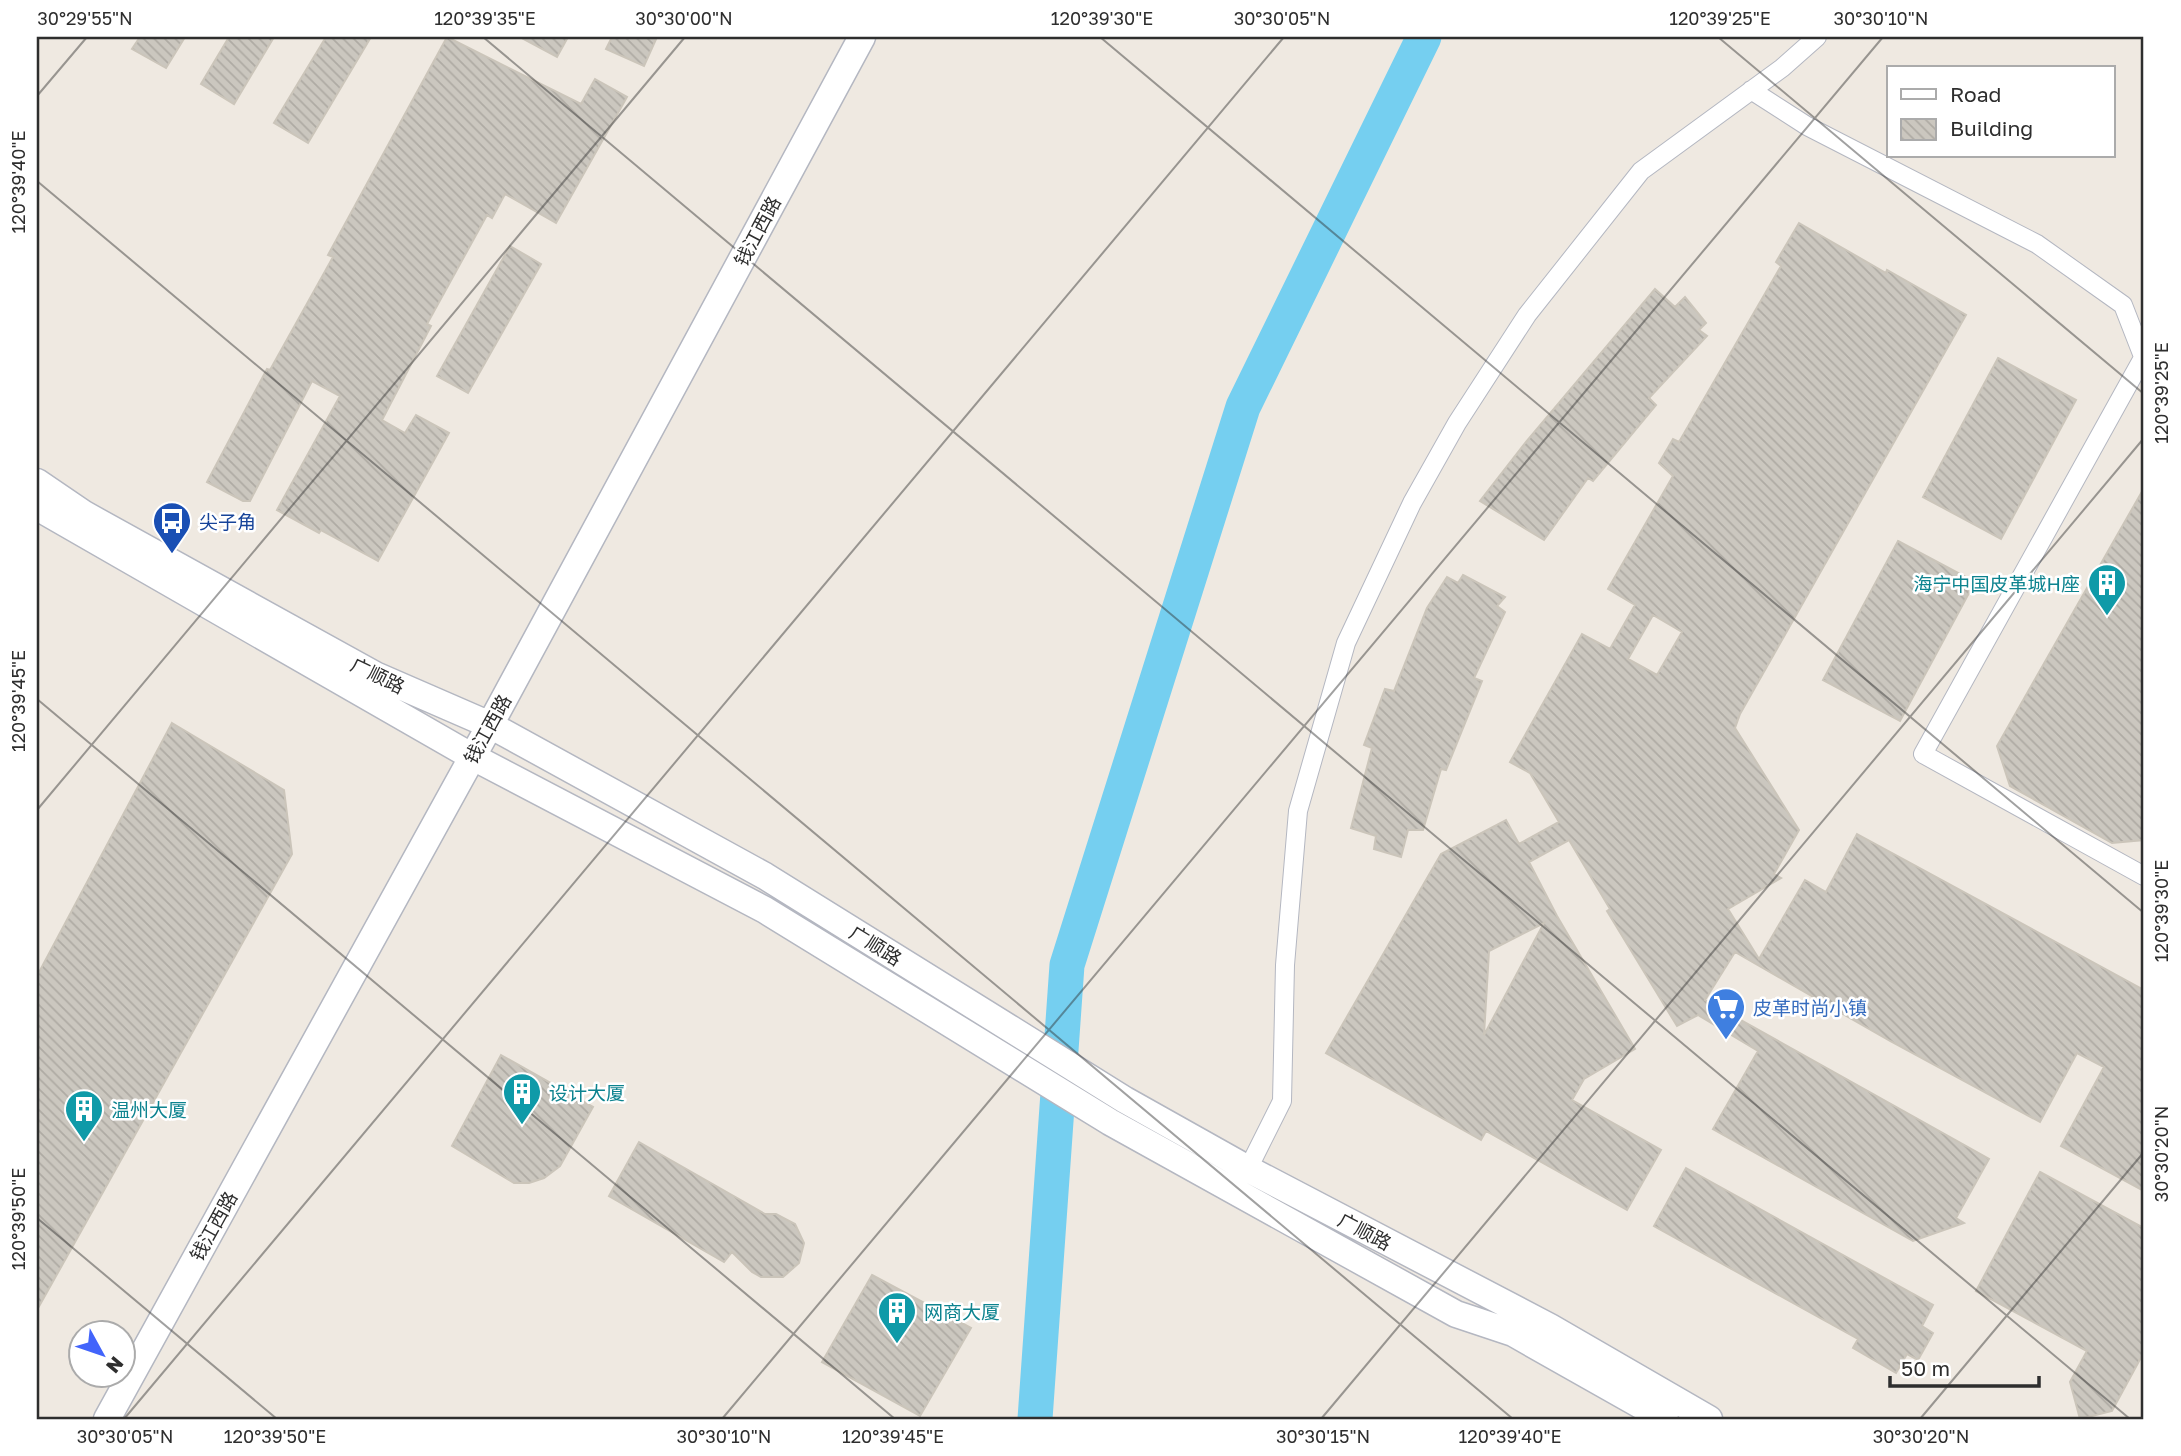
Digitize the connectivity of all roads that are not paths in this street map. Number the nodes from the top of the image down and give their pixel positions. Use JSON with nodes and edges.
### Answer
{"nodes":[{"id":1,"x":862,"y":37,"type":"edge"},
{"id":2,"x":1817,"y":37,"type":"edge"},
{"id":3,"x":1751,"y":90,"type":"junction"},
{"id":4,"x":2144,"y":358,"type":"edge"},
{"id":5,"x":37,"y":482,"type":"edge"},
{"id":6,"x":37,"y":507,"type":"edge"},
{"id":7,"x":489,"y":725,"type":"junction"},
{"id":8,"x":471,"y":756,"type":"junction"},
{"id":9,"x":2144,"y":876,"type":"edge"},
{"id":10,"x":1248,"y":1169,"type":"junction"},
{"id":11,"x":107,"y":1419,"type":"edge"},
{"id":12,"x":1665,"y":1419,"type":"edge"},
{"id":13,"x":1709,"y":1419,"type":"edge"}],
"edges":[{"from":1,"to":7,"type":"main road","name":"钱江西路"},
{"from":2,"to":3,"type":"street"},
{"from":3,"to":4,"type":"street"},
{"from":3,"to":10,"type":"street"},
{"from":4,"to":9,"type":"street"},
{"from":5,"to":7,"type":"main road","name":"广顺路"},
{"from":6,"to":8,"type":"main road","name":"广顺路"},
{"from":7,"to":8,"type":"main road","name":"钱江西路"},
{"from":7,"to":10,"type":"main road","name":"广顺路"},
{"from":8,"to":11,"type":"main road","name":"钱江西路"},
{"from":8,"to":12,"type":"main road","name":"广顺路"},
{"from":10,"to":13,"type":"main road","name":"广顺路"}]}
